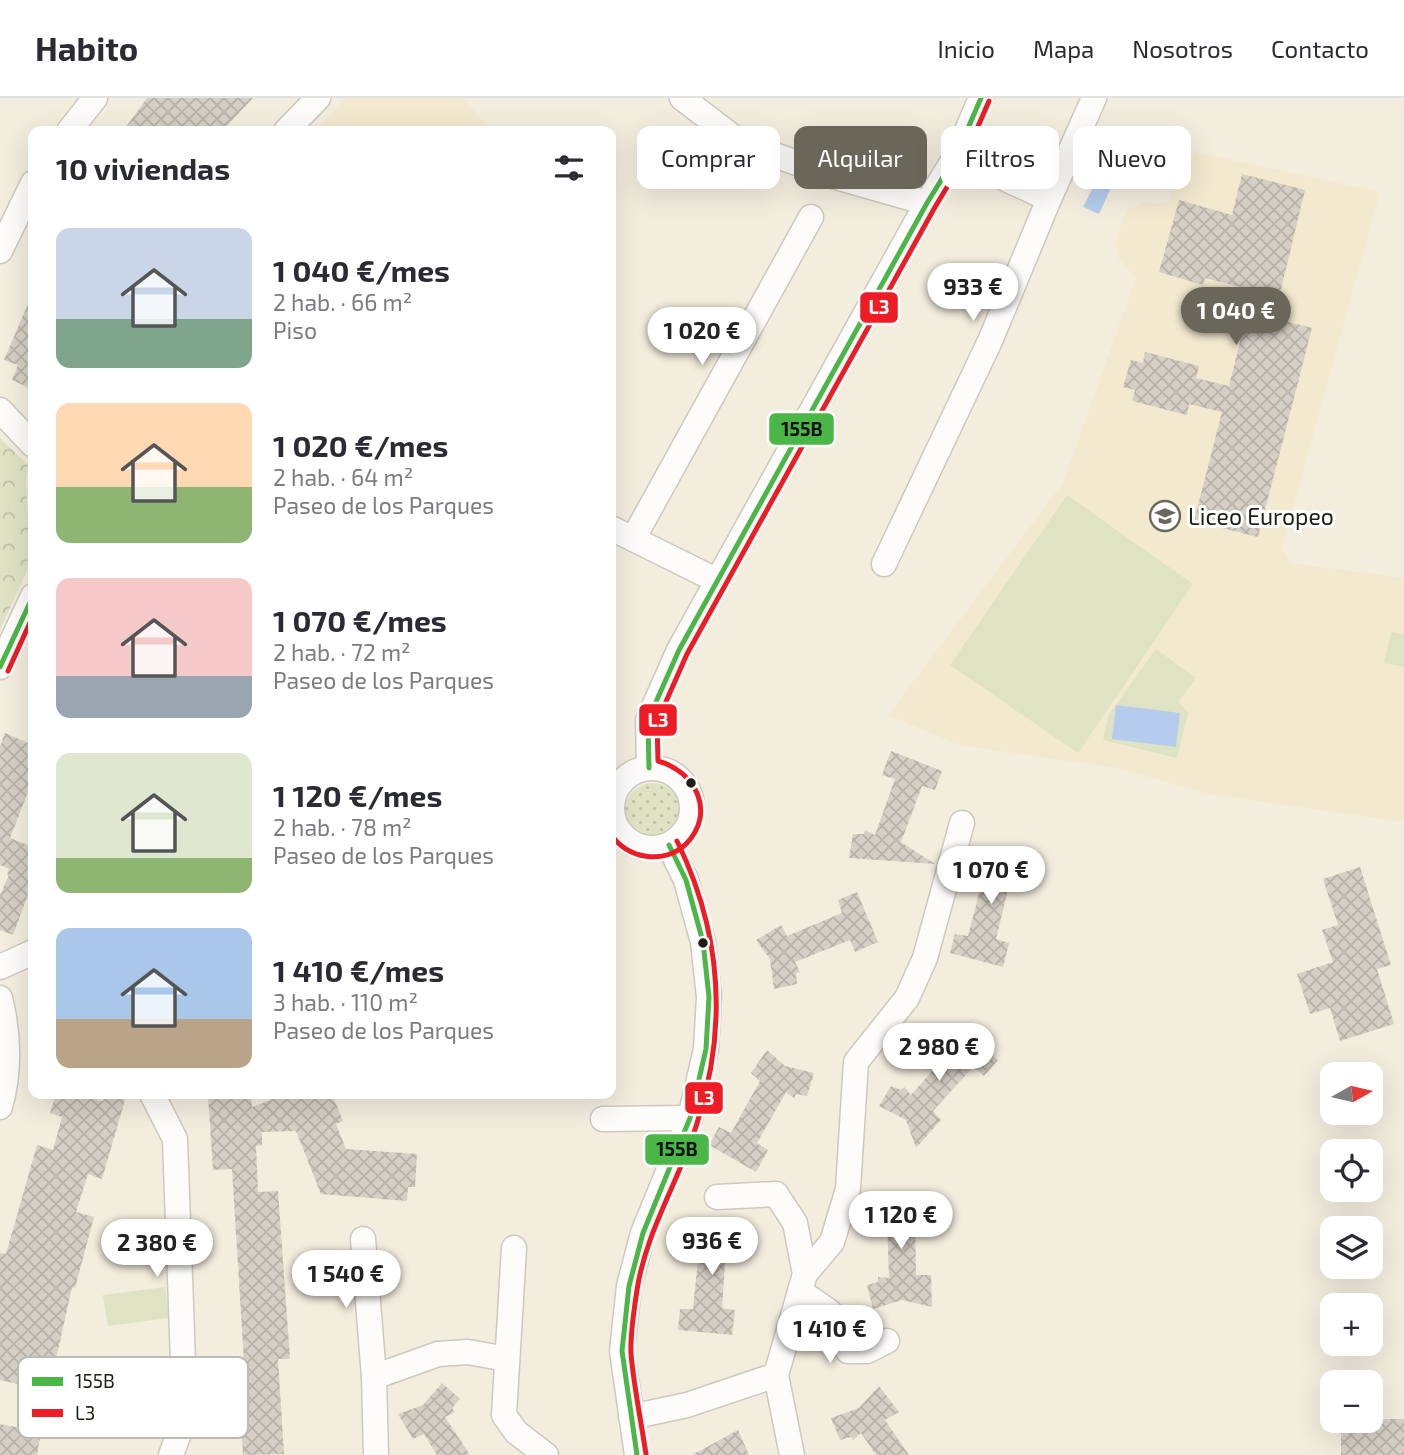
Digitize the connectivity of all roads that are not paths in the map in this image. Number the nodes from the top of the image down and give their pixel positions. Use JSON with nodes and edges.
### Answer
{"nodes":[{"id":1,"x":95,"y":98,"type":"edge"},
{"id":2,"x":318,"y":98,"type":"edge"},
{"id":3,"x":682,"y":98,"type":"edge"},
{"id":4,"x":981,"y":98,"type":"edge"},
{"id":5,"x":1094,"y":98,"type":"edge"},
{"id":6,"x":73,"y":126,"type":"edge"},
{"id":7,"x":291,"y":126,"type":"edge"},
{"id":8,"x":969,"y":126,"type":"edge"},
{"id":9,"x":941,"y":181,"type":"edge"},
{"id":10,"x":1027,"y":189,"type":"edge"},
{"id":11,"x":28,"y":193,"type":"edge"},
{"id":12,"x":1049,"y":199,"type":"junction"},
{"id":13,"x":928,"y":203,"type":"junction"},
{"id":14,"x":811,"y":217,"type":"dead end"},
{"id":15,"x":0,"y":251,"type":"edge"},
{"id":16,"x":0,"y":410,"type":"edge"},
{"id":17,"x":28,"y":440,"type":"edge"},
{"id":18,"x":622,"y":533,"type":"edge"},
{"id":19,"x":884,"y":564,"type":"dead end"},
{"id":20,"x":718,"y":581,"type":"junction"},
{"id":21,"x":28,"y":607,"type":"edge"},
{"id":22,"x":0,"y":667,"type":"edge"},
{"id":23,"x":649,"y":768,"type":"junction"},
{"id":24,"x":616,"y":790,"type":"edge"},
{"id":25,"x":962,"y":822,"type":"dead end"},
{"id":26,"x":616,"y":825,"type":"edge"},
{"id":27,"x":669,"y":845,"type":"junction"},
{"id":28,"x":28,"y":954,"type":"edge"},
{"id":29,"x":0,"y":967,"type":"edge"},
{"id":30,"x":0,"y":998,"type":"edge"},
{"id":31,"x":154,"y":1099,"type":"edge"},
{"id":32,"x":0,"y":1107,"type":"edge"},
{"id":33,"x":690,"y":1118,"type":"junction"},
{"id":34,"x":603,"y":1119,"type":"dead end"},
{"id":35,"x":717,"y":1198,"type":"dead end"},
{"id":36,"x":363,"y":1239,"type":"dead end"},
{"id":37,"x":514,"y":1248,"type":"dead end"},
{"id":38,"x":802,"y":1283,"type":"junction"},
{"id":39,"x":887,"y":1340,"type":"dead end"},
{"id":40,"x":183,"y":1357,"type":"edge"},
{"id":41,"x":507,"y":1359,"type":"junction"},
{"id":42,"x":776,"y":1375,"type":"junction"},
{"id":43,"x":374,"y":1377,"type":"junction"},
{"id":44,"x":631,"y":1417,"type":"junction"},
{"id":45,"x":178,"y":1438,"type":"edge"},
{"id":46,"x":171,"y":1455,"type":"edge"},
{"id":47,"x":376,"y":1455,"type":"edge"},
{"id":48,"x":546,"y":1455,"type":"edge"},
{"id":49,"x":637,"y":1455,"type":"edge"},
{"id":50,"x":792,"y":1455,"type":"edge"}],
"edges":[{"from":1,"to":6,"type":"street"},
{"from":2,"to":7,"type":"street"},
{"from":3,"to":13,"type":"street"},
{"from":4,"to":8,"type":"street"},
{"from":5,"to":12,"type":"street"},
{"from":9,"to":13,"type":"street"},
{"from":10,"to":12,"type":"street"},
{"from":11,"to":15,"type":"street"},
{"from":12,"to":19,"type":"street"},
{"from":13,"to":20,"type":"street"},
{"from":14,"to":18,"type":"street"},
{"from":16,"to":17,"type":"street"},
{"from":18,"to":20,"type":"street"},
{"from":20,"to":23,"type":"street"},
{"from":21,"to":22,"type":"street"},
{"from":23,"to":24,"type":"street"},
{"from":23,"to":27,"type":"street"},
{"from":25,"to":38,"type":"street"},
{"from":26,"to":27,"type":"street"},
{"from":27,"to":33,"type":"street"},
{"from":28,"to":29,"type":"street"},
{"from":30,"to":32,"type":"street"},
{"from":31,"to":40,"type":"street"},
{"from":33,"to":34,"type":"street"},
{"from":33,"to":44,"type":"street"},
{"from":35,"to":38,"type":"street"},
{"from":36,"to":43,"type":"street"},
{"from":37,"to":41,"type":"street"},
{"from":38,"to":39,"type":"street"},
{"from":38,"to":42,"type":"street"},
{"from":41,"to":43,"type":"street"},
{"from":41,"to":48,"type":"street"},
{"from":42,"to":44,"type":"street"},
{"from":42,"to":50,"type":"street"},
{"from":43,"to":47,"type":"street"},
{"from":44,"to":49,"type":"street"},
{"from":45,"to":46,"type":"street"}]}
